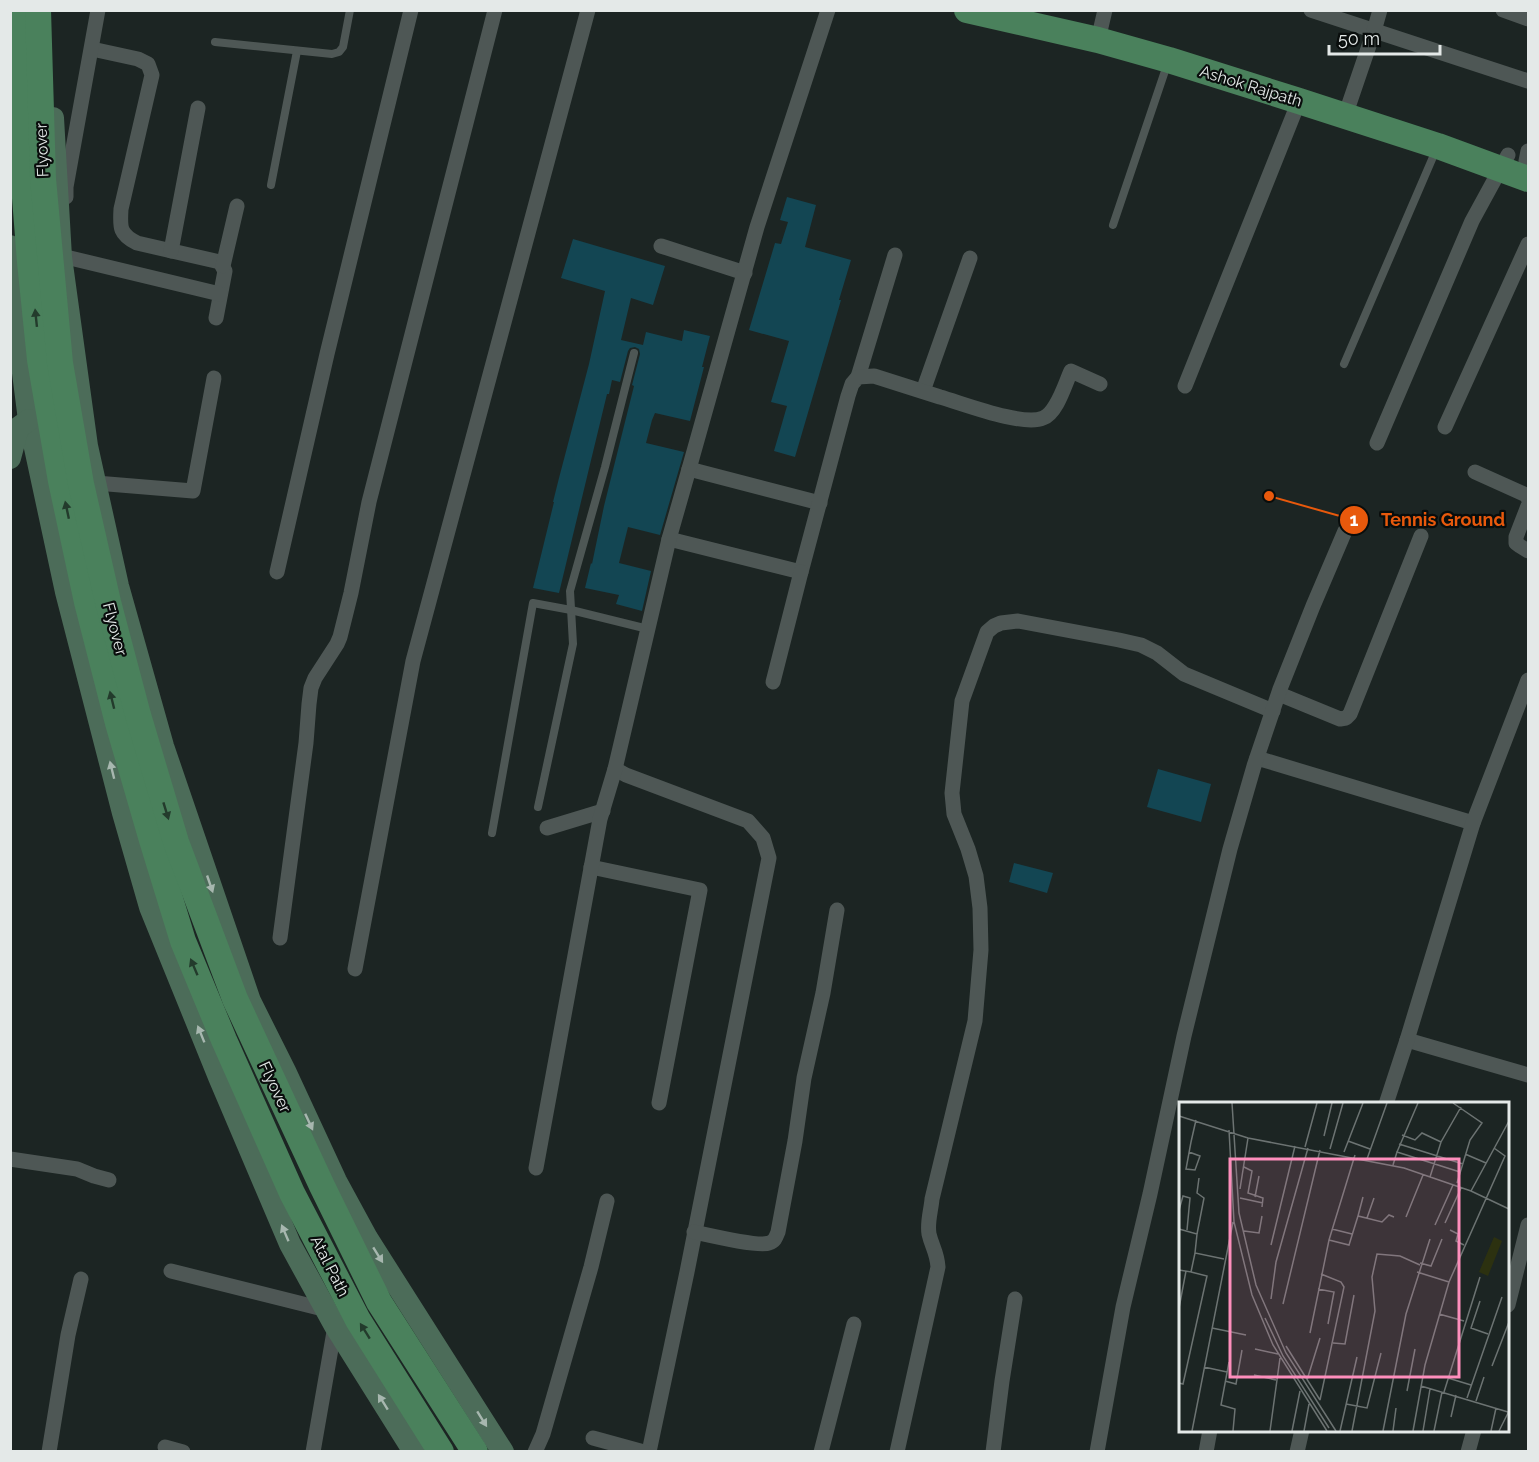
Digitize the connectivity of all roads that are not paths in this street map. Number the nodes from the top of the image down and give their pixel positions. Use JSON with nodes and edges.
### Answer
{"nodes":[{"id":1,"x":18,"y":10,"type":"edge"},
{"id":2,"x":38,"y":10,"type":"edge"},
{"id":3,"x":49,"y":10,"type":"edge"},
{"id":4,"x":99,"y":10,"type":"edge"},
{"id":5,"x":350,"y":10,"type":"edge"},
{"id":6,"x":411,"y":10,"type":"edge"},
{"id":7,"x":495,"y":10,"type":"edge"},
{"id":8,"x":588,"y":10,"type":"edge"},
{"id":9,"x":828,"y":10,"type":"edge"},
{"id":10,"x":967,"y":10,"type":"edge"},
{"id":11,"x":1036,"y":10,"type":"edge"},
{"id":12,"x":1311,"y":10,"type":"edge"},
{"id":13,"x":1380,"y":10,"type":"edge"},
{"id":14,"x":1503,"y":10,"type":"edge"},
{"id":15,"x":1528,"y":19,"type":"edge"},
{"id":16,"x":1102,"y":25,"type":"edge"},
{"id":17,"x":1374,"y":31,"type":"junction"},
{"id":18,"x":215,"y":42,"type":"dead end"},
{"id":19,"x":92,"y":49,"type":"junction"},
{"id":20,"x":297,"y":51,"type":"junction"},
{"id":21,"x":1169,"y":60,"type":"junction"},
{"id":22,"x":1528,"y":81,"type":"edge"},
{"id":23,"x":1299,"y":100,"type":"junction"},
{"id":24,"x":198,"y":108,"type":"dead end"},
{"id":25,"x":1348,"y":108,"type":"junction"},
{"id":26,"x":1438,"y":146,"type":"junction"},
{"id":27,"x":1520,"y":163,"type":"edge"},
{"id":28,"x":271,"y":185,"type":"dead end"},
{"id":29,"x":237,"y":206,"type":"dead end"},
{"id":30,"x":1113,"y":225,"type":"dead end"},
{"id":31,"x":1528,"y":244,"type":"edge"},
{"id":32,"x":10,"y":246,"type":"edge"},
{"id":33,"x":660,"y":246,"type":"dead end"},
{"id":34,"x":171,"y":251,"type":"junction"},
{"id":35,"x":895,"y":255,"type":"dead end"},
{"id":36,"x":64,"y":257,"type":"junction"},
{"id":37,"x":970,"y":258,"type":"dead end"},
{"id":38,"x":223,"y":266,"type":"junction"},
{"id":39,"x":745,"y":273,"type":"junction"},
{"id":40,"x":220,"y":294,"type":"junction"},
{"id":41,"x":216,"y":318,"type":"dead end"},
{"id":42,"x":634,"y":353,"type":"dead end"},
{"id":43,"x":1344,"y":364,"type":"dead end"},
{"id":44,"x":858,"y":377,"type":"junction"},
{"id":45,"x":214,"y":378,"type":"dead end"},
{"id":46,"x":1100,"y":384,"type":"dead end"},
{"id":47,"x":1185,"y":386,"type":"dead end"},
{"id":48,"x":923,"y":391,"type":"junction"},
{"id":49,"x":29,"y":420,"type":"junction"},
{"id":50,"x":1445,"y":427,"type":"dead end"},
{"id":51,"x":1377,"y":442,"type":"dead end"},
{"id":52,"x":10,"y":458,"type":"edge"},
{"id":53,"x":689,"y":469,"type":"junction"},
{"id":54,"x":1475,"y":472,"type":"dead end"},
{"id":55,"x":96,"y":483,"type":"junction"},
{"id":56,"x":1528,"y":498,"type":"edge"},
{"id":57,"x":820,"y":503,"type":"junction"},
{"id":58,"x":1528,"y":506,"type":"edge"},
{"id":59,"x":1345,"y":531,"type":"dead end"},
{"id":60,"x":1421,"y":537,"type":"dead end"},
{"id":61,"x":669,"y":539,"type":"junction"},
{"id":62,"x":1528,"y":550,"type":"edge"},
{"id":63,"x":277,"y":572,"type":"dead end"},
{"id":64,"x":801,"y":572,"type":"junction"},
{"id":65,"x":571,"y":610,"type":"junction"},
{"id":66,"x":648,"y":629,"type":"junction"},
{"id":67,"x":1528,"y":680,"type":"edge"},
{"id":68,"x":773,"y":682,"type":"dead end"},
{"id":69,"x":1279,"y":694,"type":"junction"},
{"id":70,"x":1273,"y":711,"type":"junction"},
{"id":71,"x":1257,"y":759,"type":"junction"},
{"id":72,"x":615,"y":769,"type":"junction"},
{"id":73,"x":538,"y":807,"type":"dead end"},
{"id":74,"x":603,"y":811,"type":"junction"},
{"id":75,"x":1473,"y":823,"type":"junction"},
{"id":76,"x":547,"y":828,"type":"dead end"},
{"id":77,"x":492,"y":833,"type":"dead end"},
{"id":78,"x":591,"y":867,"type":"junction"},
{"id":79,"x":837,"y":910,"type":"dead end"},
{"id":80,"x":280,"y":938,"type":"dead end"},
{"id":81,"x":356,"y":969,"type":"dead end"},
{"id":82,"x":1407,"y":1040,"type":"junction"},
{"id":83,"x":228,"y":1074,"type":"junction"},
{"id":84,"x":1528,"y":1075,"type":"edge"},
{"id":85,"x":1387,"y":1102,"type":"edge"},
{"id":86,"x":659,"y":1103,"type":"dead end"},
{"id":87,"x":10,"y":1159,"type":"edge"},
{"id":88,"x":536,"y":1168,"type":"dead end"},
{"id":89,"x":109,"y":1180,"type":"dead end"},
{"id":90,"x":607,"y":1201,"type":"dead end"},
{"id":91,"x":342,"y":1209,"type":"junction"},
{"id":92,"x":1528,"y":1225,"type":"edge"},
{"id":93,"x":694,"y":1232,"type":"junction"},
{"id":94,"x":171,"y":1271,"type":"dead end"},
{"id":95,"x":81,"y":1279,"type":"dead end"},
{"id":96,"x":1015,"y":1299,"type":"dead end"},
{"id":97,"x":1509,"y":1301,"type":"edge"},
{"id":98,"x":331,"y":1318,"type":"junction"},
{"id":99,"x":854,"y":1324,"type":"dead end"},
{"id":100,"x":1210,"y":1432,"type":"edge"},
{"id":101,"x":1302,"y":1432,"type":"edge"},
{"id":102,"x":1474,"y":1432,"type":"edge"},
{"id":103,"x":593,"y":1438,"type":"dead end"},
{"id":104,"x":165,"y":1447,"type":"dead end"},
{"id":105,"x":49,"y":1452,"type":"edge"},
{"id":106,"x":183,"y":1452,"type":"edge"},
{"id":107,"x":313,"y":1452,"type":"edge"},
{"id":108,"x":414,"y":1452,"type":"edge"},
{"id":109,"x":441,"y":1452,"type":"edge"},
{"id":110,"x":475,"y":1452,"type":"edge"},
{"id":111,"x":503,"y":1452,"type":"edge"},
{"id":112,"x":535,"y":1452,"type":"edge"},
{"id":113,"x":644,"y":1452,"type":"edge"},
{"id":114,"x":649,"y":1452,"type":"edge"},
{"id":115,"x":821,"y":1452,"type":"edge"},
{"id":116,"x":897,"y":1452,"type":"edge"},
{"id":117,"x":993,"y":1452,"type":"edge"},
{"id":118,"x":1097,"y":1452,"type":"edge"},
{"id":119,"x":1206,"y":1452,"type":"edge"},
{"id":120,"x":1297,"y":1452,"type":"edge"},
{"id":121,"x":1468,"y":1452,"type":"edge"}],
"edges":[{"from":83,"to":1,"type":"main road","name":"Flyover","one_way":true},
{"from":2,"to":91,"type":"main road","name":"Flyover","one_way":true},
{"from":3,"to":36,"type":"street"},
{"from":4,"to":19,"type":"street"},
{"from":5,"to":20,"type":"lane"},
{"from":6,"to":63,"type":"street"},
{"from":7,"to":80,"type":"street"},
{"from":8,"to":81,"type":"street"},
{"from":9,"to":39,"type":"street"},
{"from":10,"to":16,"type":"main road","name":"Ashok Rajpath"},
{"from":11,"to":16,"type":"main road","name":"Ashok Rajpath"},
{"from":12,"to":17,"type":"street"},
{"from":13,"to":17,"type":"street"},
{"from":14,"to":15,"type":"street"},
{"from":16,"to":21,"type":"main road","name":"Ashok Rajpath"},
{"from":16,"to":25,"type":"main road","name":"Ashok Rajpath"},
{"from":17,"to":22,"type":"street"},
{"from":17,"to":25,"type":"street"},
{"from":18,"to":20,"type":"lane"},
{"from":19,"to":34,"type":"street"},
{"from":19,"to":36,"type":"street"},
{"from":20,"to":28,"type":"lane"},
{"from":21,"to":23,"type":"main road","name":"Ashok Rajpath"},
{"from":21,"to":30,"type":"lane"},
{"from":23,"to":25,"type":"main road","name":"Ashok Rajpath"},
{"from":23,"to":47,"type":"street"},
{"from":24,"to":34,"type":"street"},
{"from":25,"to":26,"type":"main road","name":"Ashok Rajpath"},
{"from":25,"to":27,"type":"main road","name":"Ashok Rajpath"},
{"from":26,"to":27,"type":"main road","name":"Ashok Rajpath"},
{"from":26,"to":43,"type":"lane"},
{"from":27,"to":51,"type":"street"},
{"from":29,"to":38,"type":"street"},
{"from":31,"to":50,"type":"street"},
{"from":32,"to":49,"type":"street"},
{"from":33,"to":39,"type":"street"},
{"from":34,"to":38,"type":"street"},
{"from":35,"to":44,"type":"street"},
{"from":36,"to":40,"type":"street"},
{"from":36,"to":55,"type":"street"},
{"from":37,"to":48,"type":"street"},
{"from":38,"to":40,"type":"street"},
{"from":39,"to":53,"type":"street"},
{"from":40,"to":41,"type":"street"},
{"from":42,"to":65,"type":"lane"},
{"from":44,"to":48,"type":"street"},
{"from":44,"to":57,"type":"street"},
{"from":45,"to":55,"type":"street"},
{"from":46,"to":48,"type":"street"},
{"from":49,"to":52,"type":"street"},
{"from":83,"to":49,"type":"street","one_way":true},
{"from":53,"to":57,"type":"street"},
{"from":53,"to":61,"type":"street"},
{"from":54,"to":56,"type":"street"},
{"from":55,"to":91,"type":"street","one_way":true},
{"from":57,"to":64,"type":"street"},
{"from":58,"to":62,"type":"street"},
{"from":59,"to":69,"type":"street"},
{"from":60,"to":69,"type":"street"},
{"from":61,"to":64,"type":"street"},
{"from":61,"to":66,"type":"street"},
{"from":64,"to":68,"type":"street"},
{"from":65,"to":66,"type":"lane"},
{"from":65,"to":73,"type":"lane"},
{"from":65,"to":77,"type":"lane"},
{"from":66,"to":72,"type":"street"},
{"from":67,"to":75,"type":"street"},
{"from":69,"to":70,"type":"street"},
{"from":70,"to":71,"type":"street"},
{"from":70,"to":116,"type":"street"},
{"from":71,"to":75,"type":"street"},
{"from":71,"to":118,"type":"street"},
{"from":72,"to":74,"type":"street"},
{"from":72,"to":93,"type":"street"},
{"from":74,"to":76,"type":"street"},
{"from":74,"to":78,"type":"street"},
{"from":75,"to":82,"type":"street"},
{"from":78,"to":86,"type":"street"},
{"from":78,"to":88,"type":"street"},
{"from":79,"to":93,"type":"street"},
{"from":82,"to":84,"type":"street"},
{"from":82,"to":85,"type":"street"},
{"from":98,"to":83,"type":"street","one_way":true},
{"from":109,"to":83,"type":"main road","name":"Atal Path","one_way":true},
{"from":87,"to":89,"type":"street"},
{"from":90,"to":112,"type":"street"},
{"from":91,"to":110,"type":"main road","name":"Flyover"},
{"from":91,"to":111,"type":"street","one_way":true},
{"from":92,"to":97,"type":"street"},
{"from":93,"to":114,"type":"street"},
{"from":94,"to":98,"type":"street"},
{"from":95,"to":105,"type":"street"},
{"from":96,"to":117,"type":"street"},
{"from":98,"to":107,"type":"street"},
{"from":108,"to":98,"type":"street","one_way":true},
{"from":99,"to":115,"type":"street"},
{"from":100,"to":119,"type":"street"},
{"from":101,"to":120,"type":"street"},
{"from":102,"to":121,"type":"street"},
{"from":103,"to":113,"type":"street"},
{"from":104,"to":106,"type":"street"}]}
